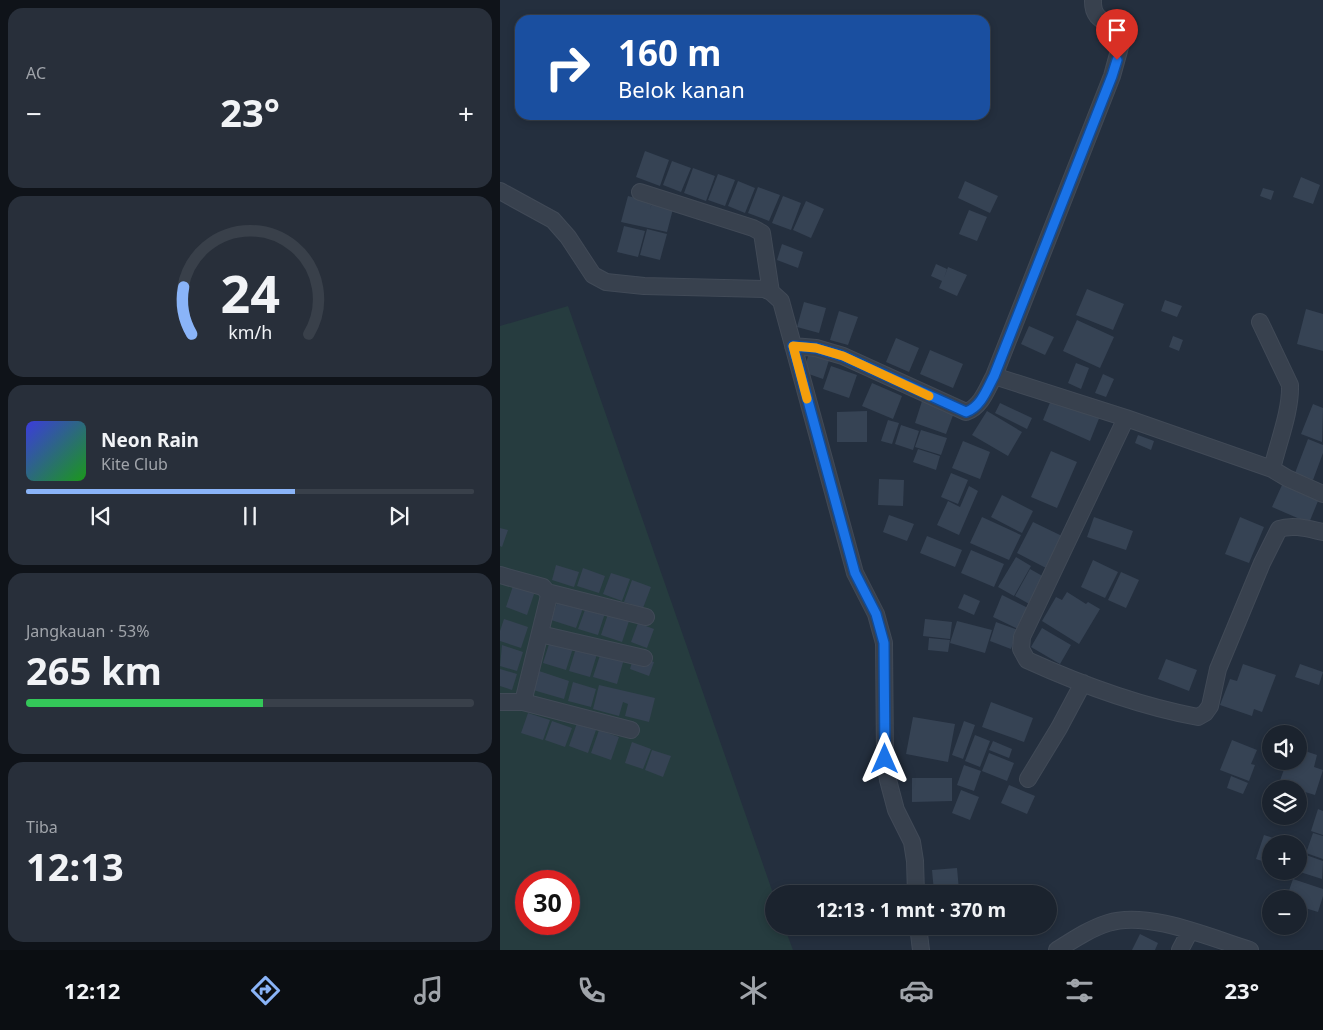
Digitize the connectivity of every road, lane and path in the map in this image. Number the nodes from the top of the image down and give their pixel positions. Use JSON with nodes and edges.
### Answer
{"nodes":[{"id":1,"x":1093,"y":0,"type":"edge"},
{"id":2,"x":500,"y":191,"type":"edge"},
{"id":3,"x":640,"y":192,"type":"dead end"},
{"id":4,"x":771,"y":292,"type":"junction"},
{"id":5,"x":1260,"y":322,"type":"dead end"},
{"id":6,"x":793,"y":346,"type":"junction"},
{"id":7,"x":994,"y":376,"type":"junction"},
{"id":8,"x":1126,"y":418,"type":"junction"},
{"id":9,"x":1272,"y":469,"type":"junction"},
{"id":10,"x":1323,"y":494,"type":"edge"},
{"id":11,"x":1323,"y":532,"type":"edge"},
{"id":12,"x":500,"y":575,"type":"edge"},
{"id":13,"x":547,"y":592,"type":"junction"},
{"id":14,"x":646,"y":617,"type":"dead end"},
{"id":15,"x":540,"y":634,"type":"junction"},
{"id":16,"x":644,"y":658,"type":"dead end"},
{"id":17,"x":1083,"y":683,"type":"junction"},
{"id":18,"x":500,"y":702,"type":"edge"},
{"id":19,"x":523,"y":702,"type":"junction"},
{"id":20,"x":631,"y":730,"type":"dead end"},
{"id":21,"x":1028,"y":779,"type":"dead end"},
{"id":22,"x":916,"y":885,"type":"edge"},
{"id":23,"x":1190,"y":931,"type":"junction"},
{"id":24,"x":919,"y":935,"type":"edge"},
{"id":25,"x":921,"y":950,"type":"edge"},
{"id":26,"x":1056,"y":950,"type":"edge"},
{"id":27,"x":1180,"y":950,"type":"edge"},
{"id":28,"x":1250,"y":950,"type":"edge"}],
"edges":[{"from":1,"to":7,"type":"street"},
{"from":2,"to":4,"type":"street"},
{"from":3,"to":4,"type":"street"},
{"from":4,"to":6,"type":"street"},
{"from":5,"to":9,"type":"street"},
{"from":6,"to":7,"type":"street"},
{"from":6,"to":22,"type":"street"},
{"from":7,"to":8,"type":"street"},
{"from":8,"to":9,"type":"street"},
{"from":8,"to":17,"type":"street"},
{"from":9,"to":10,"type":"street"},
{"from":11,"to":17,"type":"street"},
{"from":12,"to":13,"type":"street"},
{"from":13,"to":14,"type":"street"},
{"from":13,"to":15,"type":"street"},
{"from":15,"to":16,"type":"street"},
{"from":15,"to":19,"type":"street"},
{"from":17,"to":21,"type":"street"},
{"from":18,"to":19,"type":"street"},
{"from":19,"to":20,"type":"street"},
{"from":23,"to":26,"type":"street"},
{"from":23,"to":27,"type":"street"},
{"from":23,"to":28,"type":"street"},
{"from":24,"to":25,"type":"street"}]}
